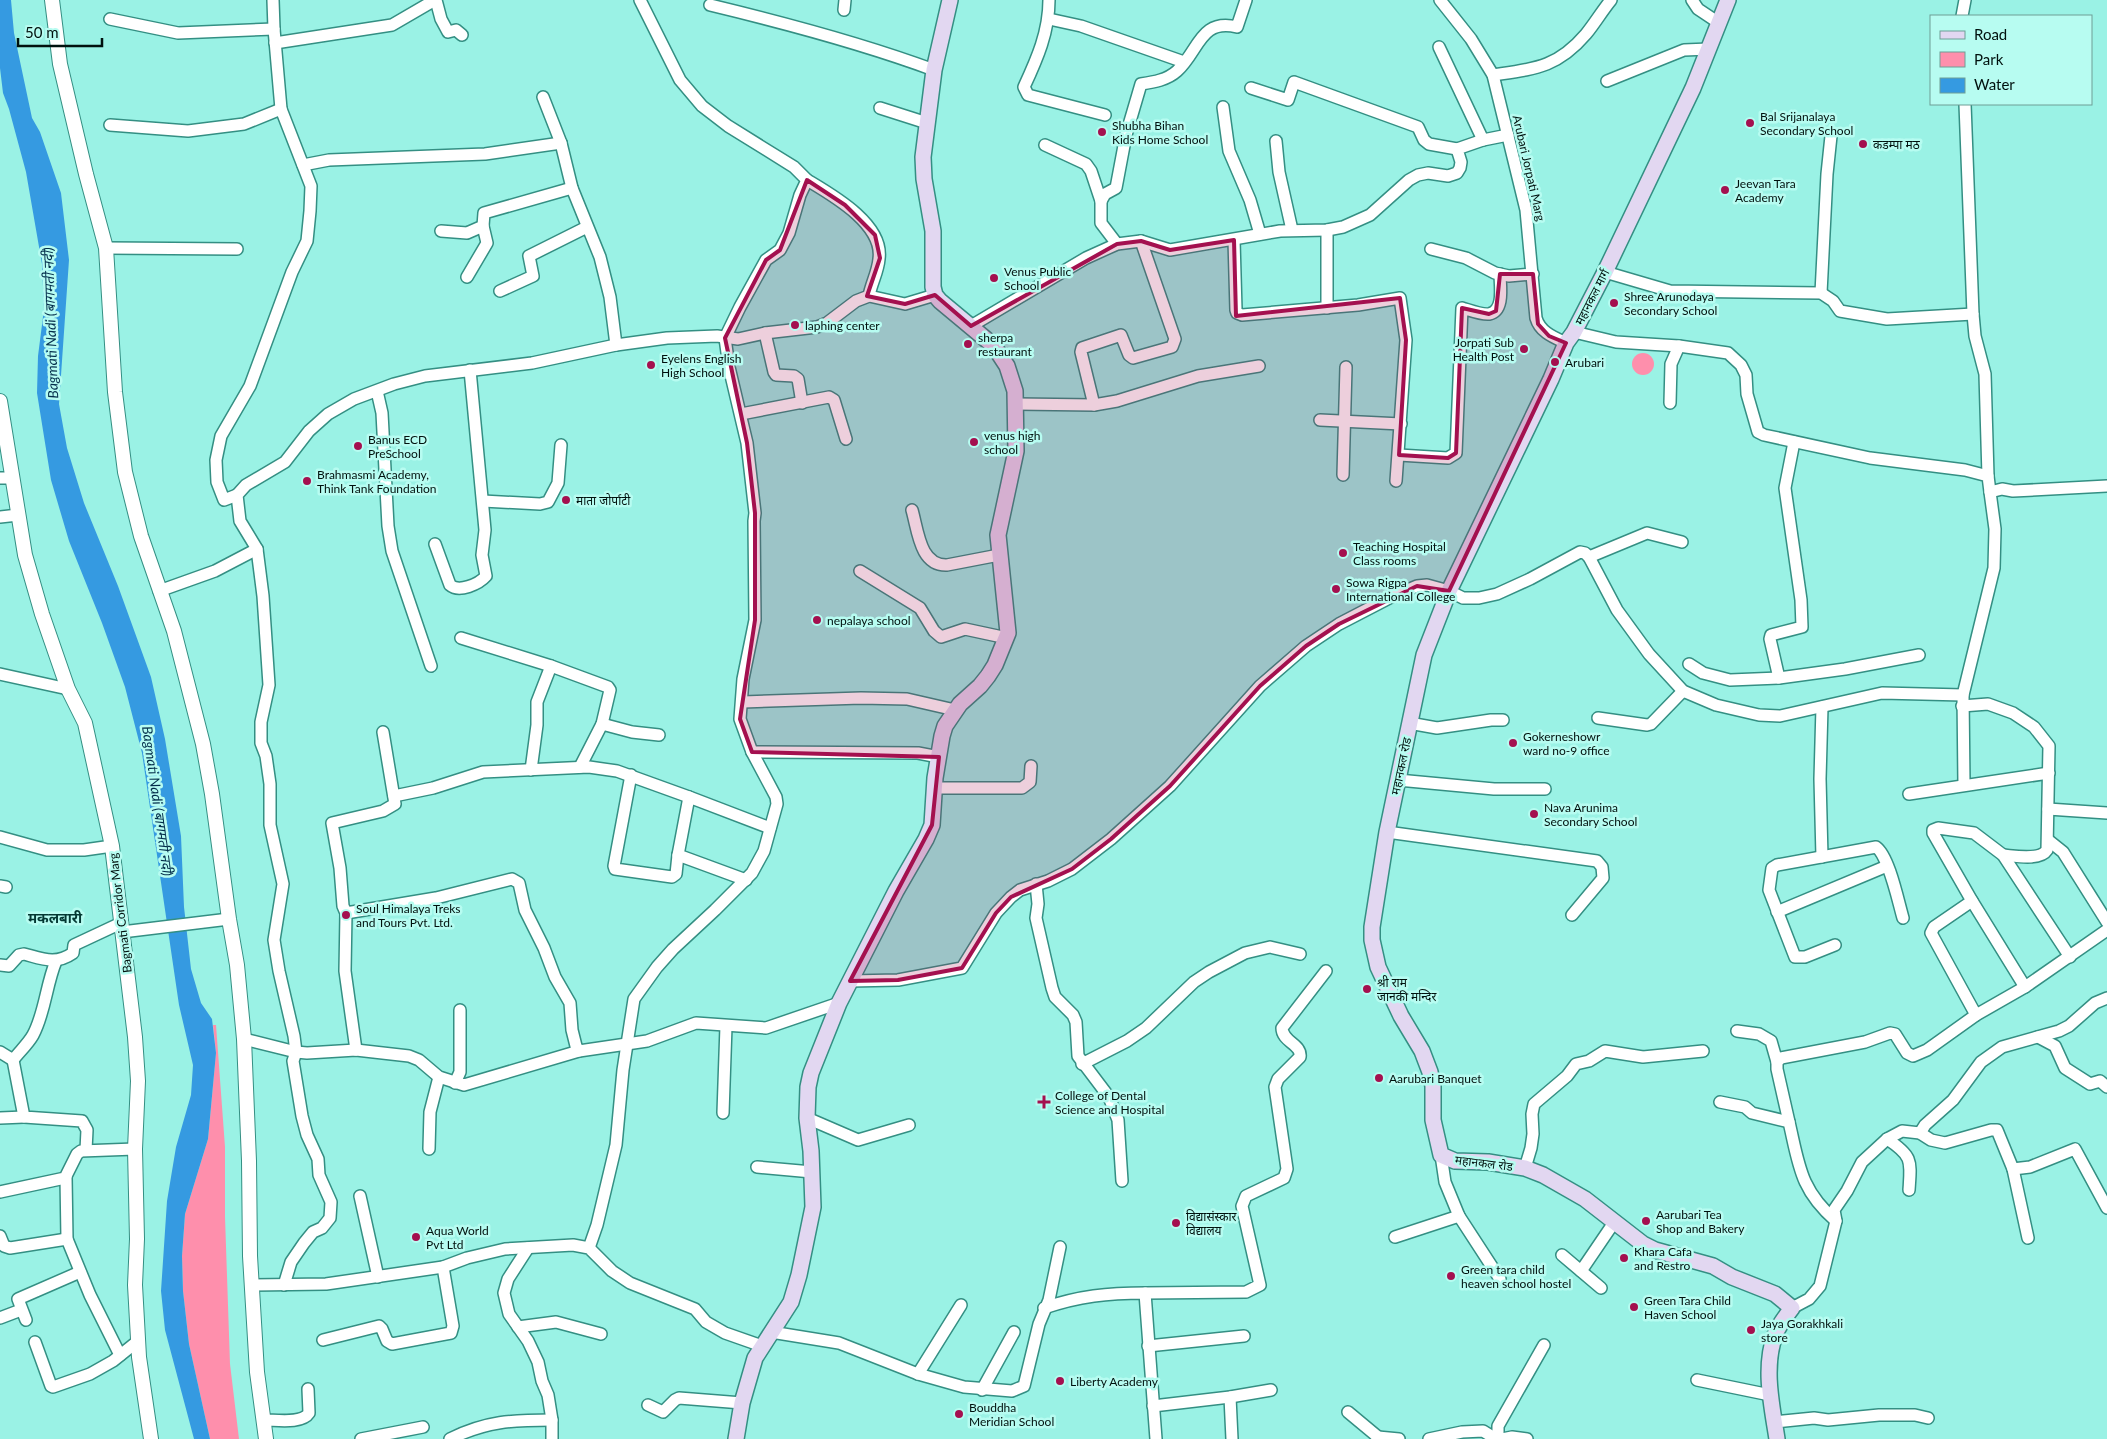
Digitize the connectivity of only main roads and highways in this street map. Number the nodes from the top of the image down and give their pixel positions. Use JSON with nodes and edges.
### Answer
{"nodes":[{"id":1,"x":950,"y":0,"type":"edge"},
{"id":2,"x":1728,"y":0,"type":"edge"},
{"id":3,"x":1450,"y":591,"type":"joint"},
{"id":4,"x":736,"y":1439,"type":"edge"},
{"id":5,"x":1777,"y":1439,"type":"edge"}],
"edges":[{"from":1,"to":4,"type":"main road"},
{"from":2,"to":3,"type":"main road","name":"महानकल मार्ग"},
{"from":3,"to":5,"type":"main road","name":"महानकल रोड"}]}
